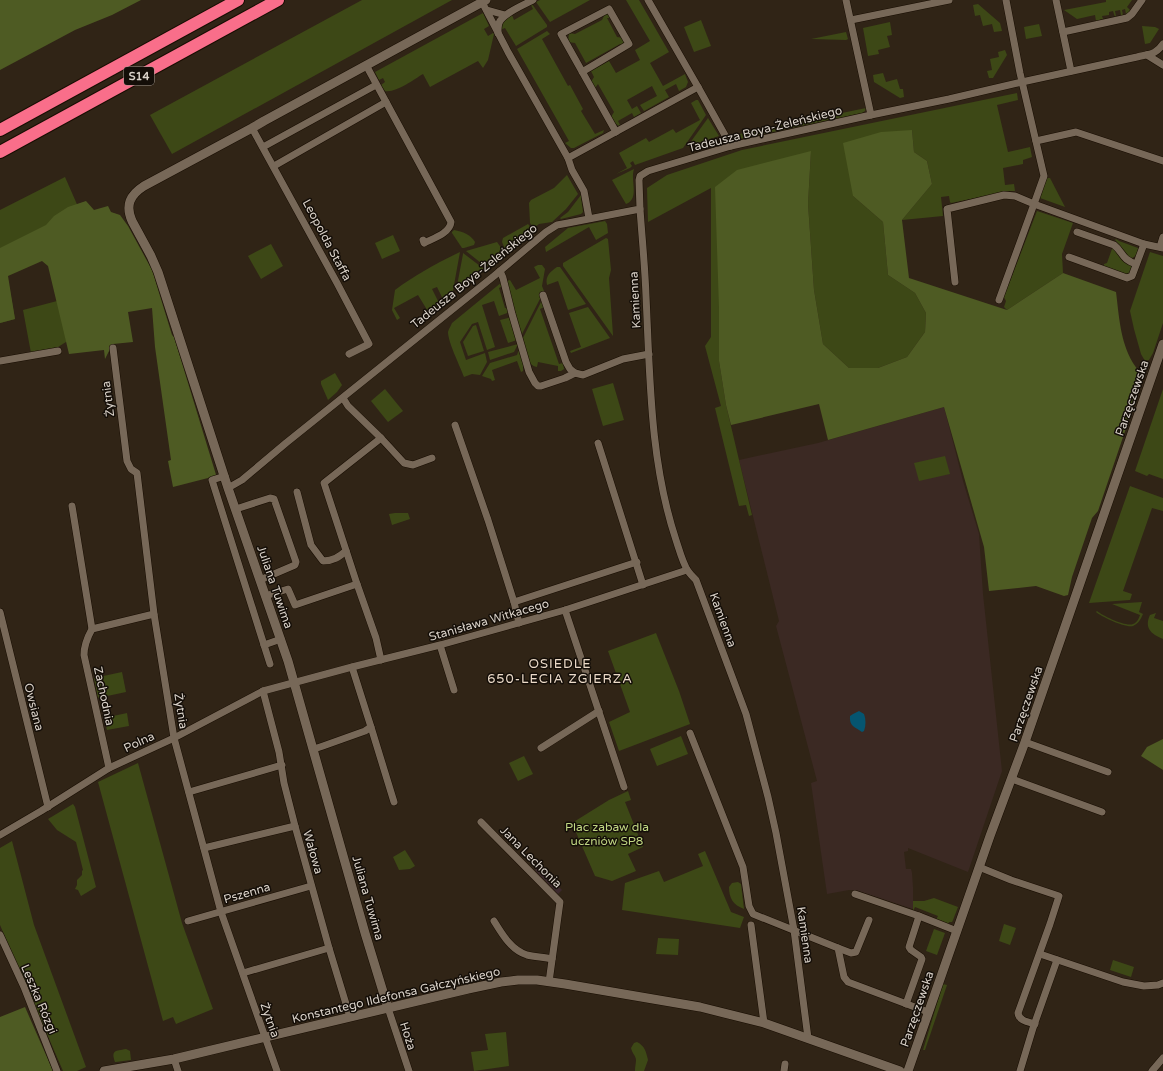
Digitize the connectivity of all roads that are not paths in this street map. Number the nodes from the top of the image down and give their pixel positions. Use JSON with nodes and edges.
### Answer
{"nodes":[{"id":1,"x":238,"y":0,"type":"edge"},
{"id":2,"x":278,"y":0,"type":"edge"},
{"id":3,"x":533,"y":0,"type":"edge"},
{"id":4,"x":648,"y":0,"type":"edge"},
{"id":5,"x":846,"y":0,"type":"edge"},
{"id":6,"x":948,"y":0,"type":"edge"},
{"id":7,"x":1006,"y":0,"type":"edge"},
{"id":8,"x":1056,"y":0,"type":"edge"},
{"id":9,"x":1142,"y":0,"type":"edge"},
{"id":10,"x":940,"y":1,"type":"edge"},
{"id":11,"x":485,"y":4,"type":"edge"},
{"id":12,"x":505,"y":15,"type":"junction"},
{"id":13,"x":851,"y":20,"type":"junction"},
{"id":14,"x":1063,"y":32,"type":"junction"},
{"id":15,"x":498,"y":33,"type":"junction"},
{"id":16,"x":1163,"y":44,"type":"edge"},
{"id":17,"x":1147,"y":55,"type":"junction"},
{"id":18,"x":366,"y":65,"type":"junction"},
{"id":19,"x":1163,"y":66,"type":"edge"},
{"id":20,"x":1071,"y":71,"type":"junction"},
{"id":21,"x":582,"y":72,"type":"junction"},
{"id":22,"x":1022,"y":82,"type":"junction"},
{"id":23,"x":376,"y":85,"type":"junction"},
{"id":24,"x":698,"y":86,"type":"junction"},
{"id":25,"x":386,"y":102,"type":"junction"},
{"id":26,"x":870,"y":115,"type":"junction"},
{"id":27,"x":252,"y":128,"type":"junction"},
{"id":28,"x":0,"y":130,"type":"edge"},
{"id":29,"x":616,"y":132,"type":"junction"},
{"id":30,"x":1036,"y":140,"type":"junction"},
{"id":31,"x":731,"y":146,"type":"junction"},
{"id":32,"x":263,"y":147,"type":"junction"},
{"id":33,"x":0,"y":152,"type":"edge"},
{"id":34,"x":568,"y":158,"type":"junction"},
{"id":35,"x":1163,"y":161,"type":"edge"},
{"id":36,"x":274,"y":166,"type":"junction"},
{"id":37,"x":1034,"y":204,"type":"junction"},
{"id":38,"x":640,"y":208,"type":"junction"},
{"id":39,"x":589,"y":218,"type":"junction"},
{"id":40,"x":1077,"y":232,"type":"dead end"},
{"id":41,"x":1163,"y":237,"type":"edge"},
{"id":42,"x":423,"y":240,"type":"dead end"},
{"id":43,"x":1144,"y":244,"type":"junction"},
{"id":44,"x":1161,"y":248,"type":"edge"},
{"id":45,"x":1069,"y":257,"type":"dead end"},
{"id":46,"x":1136,"y":264,"type":"junction"},
{"id":47,"x":500,"y":271,"type":"junction"},
{"id":48,"x":955,"y":282,"type":"dead end"},
{"id":49,"x":543,"y":295,"type":"dead end"},
{"id":50,"x":999,"y":300,"type":"dead end"},
{"id":51,"x":1163,"y":344,"type":"edge"},
{"id":52,"x":113,"y":348,"type":"dead end"},
{"id":53,"x":58,"y":351,"type":"dead end"},
{"id":54,"x":349,"y":354,"type":"dead end"},
{"id":55,"x":649,"y":354,"type":"junction"},
{"id":56,"x":0,"y":362,"type":"edge"},
{"id":57,"x":575,"y":373,"type":"junction"},
{"id":58,"x":343,"y":398,"type":"junction"},
{"id":59,"x":456,"y":425,"type":"dead end"},
{"id":60,"x":381,"y":438,"type":"junction"},
{"id":61,"x":598,"y":443,"type":"dead end"},
{"id":62,"x":432,"y":458,"type":"dead end"},
{"id":63,"x":224,"y":476,"type":"junction"},
{"id":64,"x":228,"y":488,"type":"junction"},
{"id":65,"x":297,"y":492,"type":"dead end"},
{"id":66,"x":72,"y":506,"type":"dead end"},
{"id":67,"x":236,"y":509,"type":"junction"},
{"id":68,"x":346,"y":551,"type":"junction"},
{"id":69,"x":637,"y":562,"type":"junction"},
{"id":70,"x":687,"y":570,"type":"junction"},
{"id":71,"x":260,"y":580,"type":"junction"},
{"id":72,"x":357,"y":584,"type":"junction"},
{"id":73,"x":643,"y":584,"type":"junction"},
{"id":74,"x":266,"y":596,"type":"junction"},
{"id":75,"x":514,"y":602,"type":"junction"},
{"id":76,"x":565,"y":610,"type":"junction"},
{"id":77,"x":0,"y":612,"type":"edge"},
{"id":78,"x":154,"y":614,"type":"junction"},
{"id":79,"x":519,"y":622,"type":"junction"},
{"id":80,"x":92,"y":630,"type":"junction"},
{"id":81,"x":281,"y":639,"type":"junction"},
{"id":82,"x":264,"y":645,"type":"junction"},
{"id":83,"x":440,"y":645,"type":"junction"},
{"id":84,"x":381,"y":660,"type":"junction"},
{"id":85,"x":270,"y":664,"type":"dead end"},
{"id":86,"x":352,"y":667,"type":"junction"},
{"id":87,"x":295,"y":683,"type":"junction"},
{"id":88,"x":454,"y":690,"type":"dead end"},
{"id":89,"x":263,"y":691,"type":"junction"},
{"id":90,"x":599,"y":711,"type":"junction"},
{"id":91,"x":371,"y":727,"type":"junction"},
{"id":92,"x":690,"y":733,"type":"dead end"},
{"id":93,"x":174,"y":738,"type":"junction"},
{"id":94,"x":1025,"y":742,"type":"junction"},
{"id":95,"x":541,"y":748,"type":"dead end"},
{"id":96,"x":314,"y":749,"type":"junction"},
{"id":97,"x":282,"y":765,"type":"junction"},
{"id":98,"x":109,"y":768,"type":"junction"},
{"id":99,"x":1108,"y":772,"type":"dead end"},
{"id":100,"x":1012,"y":779,"type":"junction"},
{"id":101,"x":624,"y":787,"type":"dead end"},
{"id":102,"x":189,"y":792,"type":"junction"},
{"id":103,"x":394,"y":802,"type":"dead end"},
{"id":104,"x":48,"y":807,"type":"junction"},
{"id":105,"x":1102,"y":812,"type":"dead end"},
{"id":106,"x":481,"y":822,"type":"dead end"},
{"id":107,"x":295,"y":826,"type":"junction"},
{"id":108,"x":0,"y":836,"type":"edge"},
{"id":109,"x":204,"y":848,"type":"junction"},
{"id":110,"x":979,"y":867,"type":"junction"},
{"id":111,"x":311,"y":886,"type":"junction"},
{"id":112,"x":855,"y":894,"type":"dead end"},
{"id":113,"x":222,"y":912,"type":"junction"},
{"id":114,"x":919,"y":916,"type":"junction"},
{"id":115,"x":869,"y":920,"type":"dead end"},
{"id":116,"x":188,"y":921,"type":"dead end"},
{"id":117,"x":494,"y":921,"type":"dead end"},
{"id":118,"x":751,"y":925,"type":"dead end"},
{"id":119,"x":794,"y":930,"type":"junction"},
{"id":120,"x":957,"y":932,"type":"junction"},
{"id":121,"x":0,"y":935,"type":"edge"},
{"id":122,"x":329,"y":948,"type":"junction"},
{"id":123,"x":838,"y":948,"type":"junction"},
{"id":124,"x":1040,"y":954,"type":"junction"},
{"id":125,"x":552,"y":959,"type":"junction"},
{"id":126,"x":1057,"y":960,"type":"junction"},
{"id":127,"x":243,"y":973,"type":"junction"},
{"id":128,"x":549,"y":982,"type":"junction"},
{"id":129,"x":1163,"y":983,"type":"edge"},
{"id":130,"x":906,"y":1004,"type":"junction"},
{"id":131,"x":388,"y":1008,"type":"junction"},
{"id":132,"x":928,"y":1012,"type":"junction"},
{"id":133,"x":350,"y":1017,"type":"junction"},
{"id":134,"x":764,"y":1023,"type":"junction"},
{"id":135,"x":1035,"y":1024,"type":"junction"},
{"id":136,"x":265,"y":1037,"type":"junction"},
{"id":137,"x":808,"y":1038,"type":"junction"},
{"id":138,"x":1163,"y":1058,"type":"edge"},
{"id":139,"x":174,"y":1059,"type":"junction"},
{"id":140,"x":57,"y":1071,"type":"edge"},
{"id":141,"x":104,"y":1071,"type":"edge"},
{"id":142,"x":178,"y":1071,"type":"edge"},
{"id":143,"x":277,"y":1071,"type":"edge"},
{"id":144,"x":409,"y":1071,"type":"edge"},
{"id":145,"x":900,"y":1071,"type":"edge"},
{"id":146,"x":908,"y":1071,"type":"edge"},
{"id":147,"x":1020,"y":1071,"type":"edge"},
{"id":148,"x":1152,"y":1071,"type":"edge"}],
"edges":[{"from":1,"to":28,"type":"highway","number":"S14"},
{"from":2,"to":33,"type":"highway","number":"S14"},
{"from":3,"to":12,"type":"street"},
{"from":4,"to":24,"type":"street"},
{"from":5,"to":13,"type":"street"},
{"from":6,"to":10,"type":"street"},
{"from":7,"to":22,"type":"street"},
{"from":8,"to":14,"type":"street"},
{"from":9,"to":14,"type":"street"},
{"from":10,"to":13,"type":"street"},
{"from":11,"to":12,"type":"street"},
{"from":11,"to":15,"type":"street"},
{"from":11,"to":18,"type":"street"},
{"from":12,"to":15,"type":"street"},
{"from":13,"to":26,"type":"street"},
{"from":14,"to":20,"type":"street"},
{"from":15,"to":34,"type":"street"},
{"from":16,"to":17,"type":"street","name":"Tadeusza Boya-Żeleńskiego"},
{"from":17,"to":19,"type":"street"},
{"from":17,"to":20,"type":"street","name":"Tadeusza Boya-Żeleńskiego"},
{"from":18,"to":23,"type":"street"},
{"from":18,"to":27,"type":"street"},
{"from":20,"to":22,"type":"street","name":"Tadeusza Boya-Żeleńskiego"},
{"from":21,"to":21,"type":"street"},
{"from":21,"to":29,"type":"street"},
{"from":22,"to":26,"type":"street","name":"Tadeusza Boya-Żeleńskiego"},
{"from":22,"to":30,"type":"street"},
{"from":23,"to":25,"type":"street"},
{"from":23,"to":32,"type":"street"},
{"from":24,"to":29,"type":"street"},
{"from":24,"to":31,"type":"street"},
{"from":25,"to":36,"type":"street"},
{"from":25,"to":42,"type":"street"},
{"from":26,"to":31,"type":"street","name":"Tadeusza Boya-Żeleńskiego"},
{"from":27,"to":32,"type":"street","name":"Leopolda Staffa"},
{"from":27,"to":63,"type":"street","name":"Juliana Tuwima"},
{"from":29,"to":34,"type":"street"},
{"from":30,"to":35,"type":"street"},
{"from":30,"to":37,"type":"street"},
{"from":31,"to":38,"type":"street","name":"Tadeusza Boya-Żeleńskiego"},
{"from":32,"to":36,"type":"street","name":"Leopolda Staffa"},
{"from":34,"to":39,"type":"street"},
{"from":36,"to":54,"type":"street","name":"Leopolda Staffa"},
{"from":37,"to":43,"type":"street"},
{"from":37,"to":48,"type":"street"},
{"from":37,"to":50,"type":"street"},
{"from":38,"to":39,"type":"street","name":"Tadeusza Boya-Żeleńskiego"},
{"from":38,"to":55,"type":"street","name":"Kamienna"},
{"from":39,"to":47,"type":"street","name":"Tadeusza Boya-Żeleńskiego"},
{"from":40,"to":46,"type":"street"},
{"from":41,"to":44,"type":"street"},
{"from":43,"to":44,"type":"street"},
{"from":43,"to":46,"type":"street"},
{"from":45,"to":46,"type":"street"},
{"from":47,"to":57,"type":"street"},
{"from":47,"to":58,"type":"street","name":"Tadeusza Boya-Żeleńskiego"},
{"from":49,"to":57,"type":"street"},
{"from":51,"to":94,"type":"street","name":"Parzęczewska"},
{"from":52,"to":78,"type":"street","name":"Żytnia"},
{"from":53,"to":56,"type":"street"},
{"from":55,"to":57,"type":"street"},
{"from":55,"to":70,"type":"street","name":"Kamienna"},
{"from":58,"to":60,"type":"street"},
{"from":58,"to":64,"type":"street","name":"Tadeusza Boya-Żeleńskiego"},
{"from":59,"to":75,"type":"street"},
{"from":60,"to":62,"type":"street"},
{"from":60,"to":68,"type":"street"},
{"from":61,"to":69,"type":"street"},
{"from":63,"to":64,"type":"street","name":"Juliana Tuwima"},
{"from":63,"to":82,"type":"street"},
{"from":64,"to":67,"type":"street","name":"Juliana Tuwima"},
{"from":65,"to":68,"type":"street"},
{"from":66,"to":80,"type":"street"},
{"from":67,"to":71,"type":"street","name":"Juliana Tuwima"},
{"from":67,"to":71,"type":"street"},
{"from":68,"to":72,"type":"street"},
{"from":69,"to":73,"type":"street"},
{"from":69,"to":75,"type":"street"},
{"from":70,"to":73,"type":"street","name":"Stanisława Witkacego"},
{"from":70,"to":119,"type":"street","name":"Kamienna"},
{"from":71,"to":74,"type":"street","name":"Juliana Tuwima"},
{"from":72,"to":74,"type":"street"},
{"from":72,"to":84,"type":"street"},
{"from":73,"to":76,"type":"street","name":"Stanisława Witkacego"},
{"from":74,"to":81,"type":"street","name":"Juliana Tuwima"},
{"from":75,"to":79,"type":"street"},
{"from":76,"to":79,"type":"street","name":"Stanisława Witkacego"},
{"from":76,"to":90,"type":"street"},
{"from":77,"to":104,"type":"street","name":"Owsiana"},
{"from":78,"to":80,"type":"street"},
{"from":78,"to":93,"type":"street","name":"Żytnia"},
{"from":79,"to":83,"type":"street","name":"Stanisława Witkacego"},
{"from":80,"to":98,"type":"street","name":"Zachodnia"},
{"from":81,"to":82,"type":"street"},
{"from":81,"to":87,"type":"street","name":"Juliana Tuwima"},
{"from":82,"to":85,"type":"street"},
{"from":83,"to":84,"type":"street","name":"Stanisława Witkacego"},
{"from":83,"to":88,"type":"street"},
{"from":84,"to":86,"type":"street","name":"Stanisława Witkacego"},
{"from":86,"to":87,"type":"street","name":"Stanisława Witkacego"},
{"from":86,"to":91,"type":"street"},
{"from":87,"to":89,"type":"street","name":"Polna"},
{"from":87,"to":96,"type":"street","name":"Juliana Tuwima"},
{"from":89,"to":93,"type":"street","name":"Polna"},
{"from":89,"to":97,"type":"street","name":"Wałowa"},
{"from":90,"to":95,"type":"street"},
{"from":90,"to":101,"type":"street"},
{"from":91,"to":96,"type":"street"},
{"from":91,"to":103,"type":"street"},
{"from":92,"to":119,"type":"street"},
{"from":93,"to":98,"type":"street","name":"Polna"},
{"from":93,"to":102,"type":"street","name":"Żytnia"},
{"from":94,"to":99,"type":"street"},
{"from":94,"to":100,"type":"street","name":"Parzęczewska"},
{"from":96,"to":131,"type":"street","name":"Juliana Tuwima"},
{"from":97,"to":102,"type":"street"},
{"from":97,"to":107,"type":"street","name":"Wałowa"},
{"from":98,"to":104,"type":"street","name":"Polna"},
{"from":100,"to":105,"type":"street"},
{"from":100,"to":110,"type":"street","name":"Parzęczewska"},
{"from":102,"to":109,"type":"street","name":"Żytnia"},
{"from":104,"to":108,"type":"street","name":"Polna"},
{"from":106,"to":125,"type":"street","name":"Jana Lechonia"},
{"from":107,"to":109,"type":"street"},
{"from":107,"to":111,"type":"street","name":"Wałowa"},
{"from":109,"to":113,"type":"street","name":"Żytnia"},
{"from":110,"to":120,"type":"street","name":"Parzęczewska"},
{"from":110,"to":124,"type":"street"},
{"from":111,"to":113,"type":"street","name":"Pszenna"},
{"from":111,"to":122,"type":"street","name":"Wałowa"},
{"from":112,"to":114,"type":"street"},
{"from":113,"to":116,"type":"street","name":"Pszenna"},
{"from":113,"to":127,"type":"street","name":"Żytnia"},
{"from":114,"to":120,"type":"street"},
{"from":114,"to":130,"type":"street"},
{"from":115,"to":123,"type":"street"},
{"from":117,"to":125,"type":"street"},
{"from":118,"to":134,"type":"street"},
{"from":119,"to":123,"type":"street"},
{"from":119,"to":137,"type":"street","name":"Kamienna"},
{"from":120,"to":132,"type":"street","name":"Parzęczewska"},
{"from":121,"to":140,"type":"street","name":"Leszka Rózgi"},
{"from":122,"to":127,"type":"street"},
{"from":122,"to":133,"type":"street","name":"Wałowa"},
{"from":123,"to":130,"type":"street"},
{"from":124,"to":126,"type":"street"},
{"from":124,"to":135,"type":"street"},
{"from":125,"to":128,"type":"street","name":"Jana Lechonia"},
{"from":126,"to":129,"type":"street"},
{"from":126,"to":135,"type":"street"},
{"from":127,"to":136,"type":"street","name":"Żytnia"},
{"from":128,"to":131,"type":"street","name":"Konstantego Ildefonsa Gałczyńskiego"},
{"from":128,"to":134,"type":"street","name":"Konstantego Ildefonsa Gałczyńskiego"},
{"from":130,"to":132,"type":"street"},
{"from":131,"to":133,"type":"street","name":"Konstantego Ildefonsa Gałczyńskiego"},
{"from":131,"to":144,"type":"street","name":"Hoża"},
{"from":132,"to":146,"type":"street","name":"Parzęczewska"},
{"from":133,"to":136,"type":"street","name":"Konstantego Ildefonsa Gałczyńskiego"},
{"from":134,"to":137,"type":"street","name":"Konstantego Ildefonsa Gałczyńskiego"},
{"from":135,"to":147,"type":"street"},
{"from":136,"to":139,"type":"street","name":"Konstantego Ildefonsa Gałczyńskiego"},
{"from":136,"to":143,"type":"street","name":"Żytnia"},
{"from":137,"to":145,"type":"street","name":"Konstantego Ildefonsa Gałczyńskiego"},
{"from":138,"to":148,"type":"street"},
{"from":139,"to":141,"type":"street","name":"Konstantego Ildefonsa Gałczyńskiego"},
{"from":139,"to":142,"type":"street"}]}
